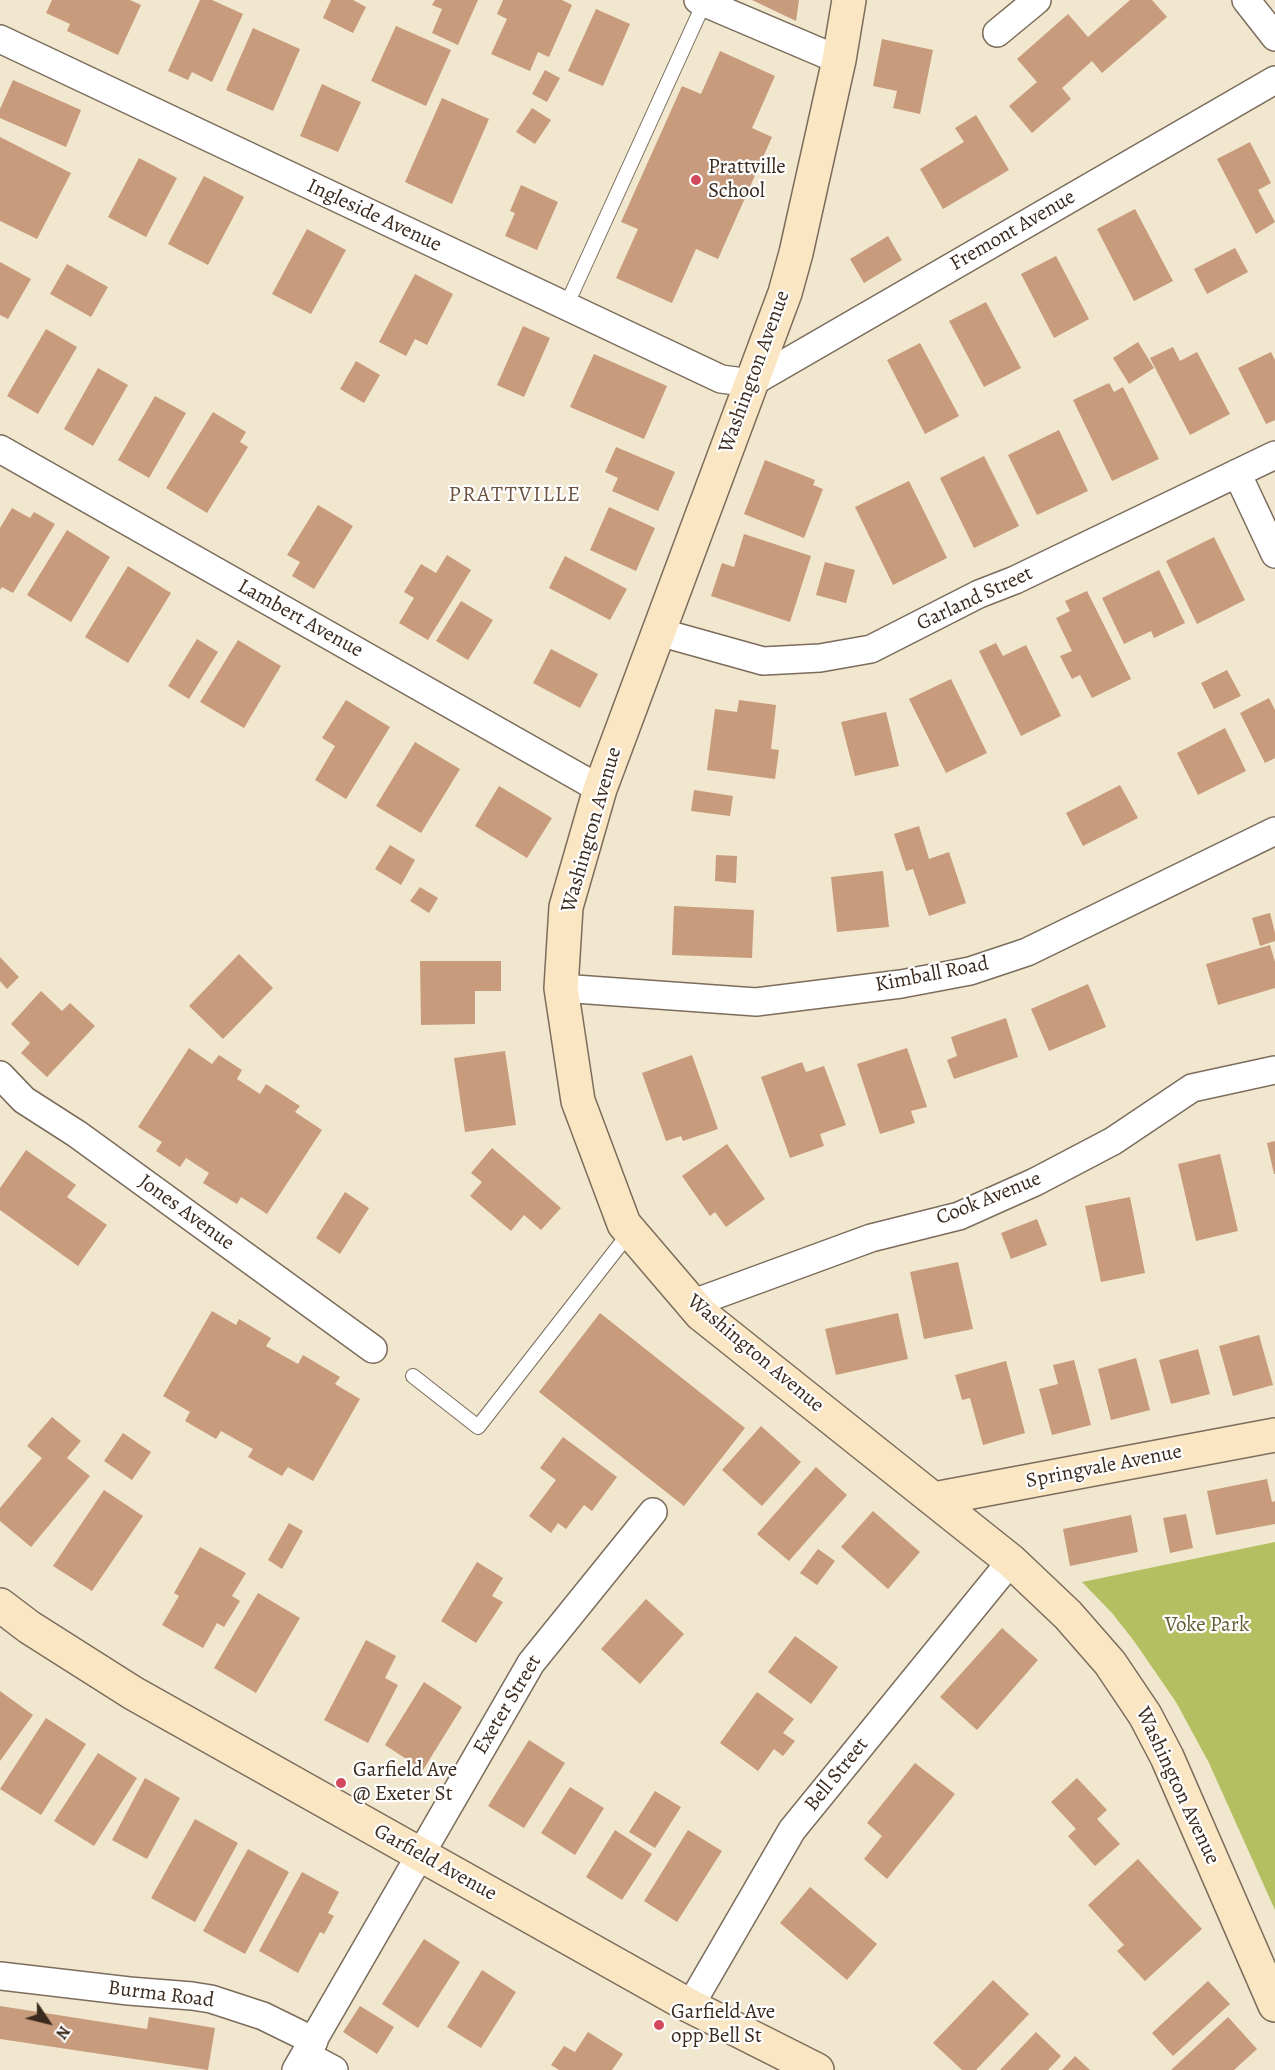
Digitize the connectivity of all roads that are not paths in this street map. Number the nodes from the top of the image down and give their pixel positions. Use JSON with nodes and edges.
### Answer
{"nodes":[{"id":1,"x":849,"y":0,"type":"edge"},
{"id":2,"x":1037,"y":0,"type":"edge"},
{"id":3,"x":1246,"y":0,"type":"edge"},
{"id":4,"x":701,"y":1,"type":"edge"},
{"id":5,"x":997,"y":33,"type":"dead end"},
{"id":6,"x":1275,"y":37,"type":"edge"},
{"id":7,"x":0,"y":39,"type":"edge"},
{"id":8,"x":839,"y":60,"type":"junction"},
{"id":9,"x":1275,"y":80,"type":"edge"},
{"id":10,"x":566,"y":306,"type":"junction"},
{"id":11,"x":751,"y":383,"type":"junction"},
{"id":12,"x":0,"y":450,"type":"edge"},
{"id":13,"x":1275,"y":455,"type":"edge"},
{"id":14,"x":1237,"y":473,"type":"junction"},
{"id":15,"x":1275,"y":554,"type":"edge"},
{"id":16,"x":659,"y":632,"type":"junction"},
{"id":17,"x":600,"y":789,"type":"junction"},
{"id":18,"x":1275,"y":831,"type":"edge"},
{"id":19,"x":561,"y":988,"type":"junction"},
{"id":20,"x":1275,"y":1070,"type":"edge"},
{"id":21,"x":0,"y":1075,"type":"edge"},
{"id":22,"x":630,"y":1232,"type":"junction"},
{"id":23,"x":691,"y":1304,"type":"junction"},
{"id":24,"x":373,"y":1349,"type":"dead end"},
{"id":25,"x":413,"y":1376,"type":"dead end"},
{"id":26,"x":1275,"y":1435,"type":"edge"},
{"id":27,"x":934,"y":1499,"type":"junction"},
{"id":28,"x":653,"y":1512,"type":"dead end"},
{"id":29,"x":1011,"y":1561,"type":"junction"},
{"id":30,"x":0,"y":1605,"type":"edge"},
{"id":31,"x":420,"y":1855,"type":"junction"},
{"id":32,"x":0,"y":1976,"type":"edge"},
{"id":33,"x":690,"y":2006,"type":"junction"},
{"id":34,"x":1275,"y":2006,"type":"edge"},
{"id":35,"x":305,"y":2055,"type":"edge"},
{"id":36,"x":333,"y":2070,"type":"edge"},
{"id":37,"x":817,"y":2070,"type":"edge"}],
"edges":[{"from":1,"to":8,"type":"main road","name":"Washington Avenue"},
{"from":2,"to":5,"type":"street"},
{"from":3,"to":6,"type":"street"},
{"from":4,"to":8,"type":"street"},
{"from":4,"to":10,"type":"lane"},
{"from":7,"to":10,"type":"street","name":"Ingleside Avenue"},
{"from":8,"to":11,"type":"main road","name":"Washington Avenue"},
{"from":9,"to":11,"type":"street","name":"Fremont Avenue"},
{"from":10,"to":11,"type":"street","name":"Ingleside Avenue"},
{"from":11,"to":16,"type":"main road","name":"Washington Avenue"},
{"from":12,"to":17,"type":"street","name":"Lambert Avenue"},
{"from":13,"to":14,"type":"street","name":"Garland Street"},
{"from":14,"to":15,"type":"street"},
{"from":14,"to":16,"type":"street","name":"Garland Street"},
{"from":16,"to":17,"type":"main road","name":"Washington Avenue"},
{"from":17,"to":19,"type":"main road","name":"Washington Avenue"},
{"from":18,"to":19,"type":"street","name":"Kimball Road"},
{"from":19,"to":22,"type":"main road","name":"Washington Avenue"},
{"from":20,"to":23,"type":"street","name":"Cook Avenue"},
{"from":21,"to":24,"type":"street","name":"Jones Avenue"},
{"from":22,"to":23,"type":"main road","name":"Washington Avenue"},
{"from":22,"to":25,"type":"lane"},
{"from":23,"to":27,"type":"main road","name":"Washington Avenue"},
{"from":26,"to":27,"type":"main road","name":"Springvale Avenue"},
{"from":27,"to":29,"type":"main road","name":"Washington Avenue"},
{"from":28,"to":31,"type":"street","name":"Exeter Street"},
{"from":29,"to":33,"type":"street","name":"Bell Street"},
{"from":29,"to":34,"type":"main road","name":"Washington Avenue"},
{"from":30,"to":31,"type":"main road","name":"Garfield Avenue"},
{"from":31,"to":33,"type":"main road","name":"Garfield Avenue"},
{"from":31,"to":35,"type":"street","name":"Exeter Street"},
{"from":32,"to":35,"type":"street","name":"Burma Road"},
{"from":33,"to":37,"type":"main road","name":"Garfield Avenue"},
{"from":35,"to":36,"type":"street","name":"Burma Road"}]}
